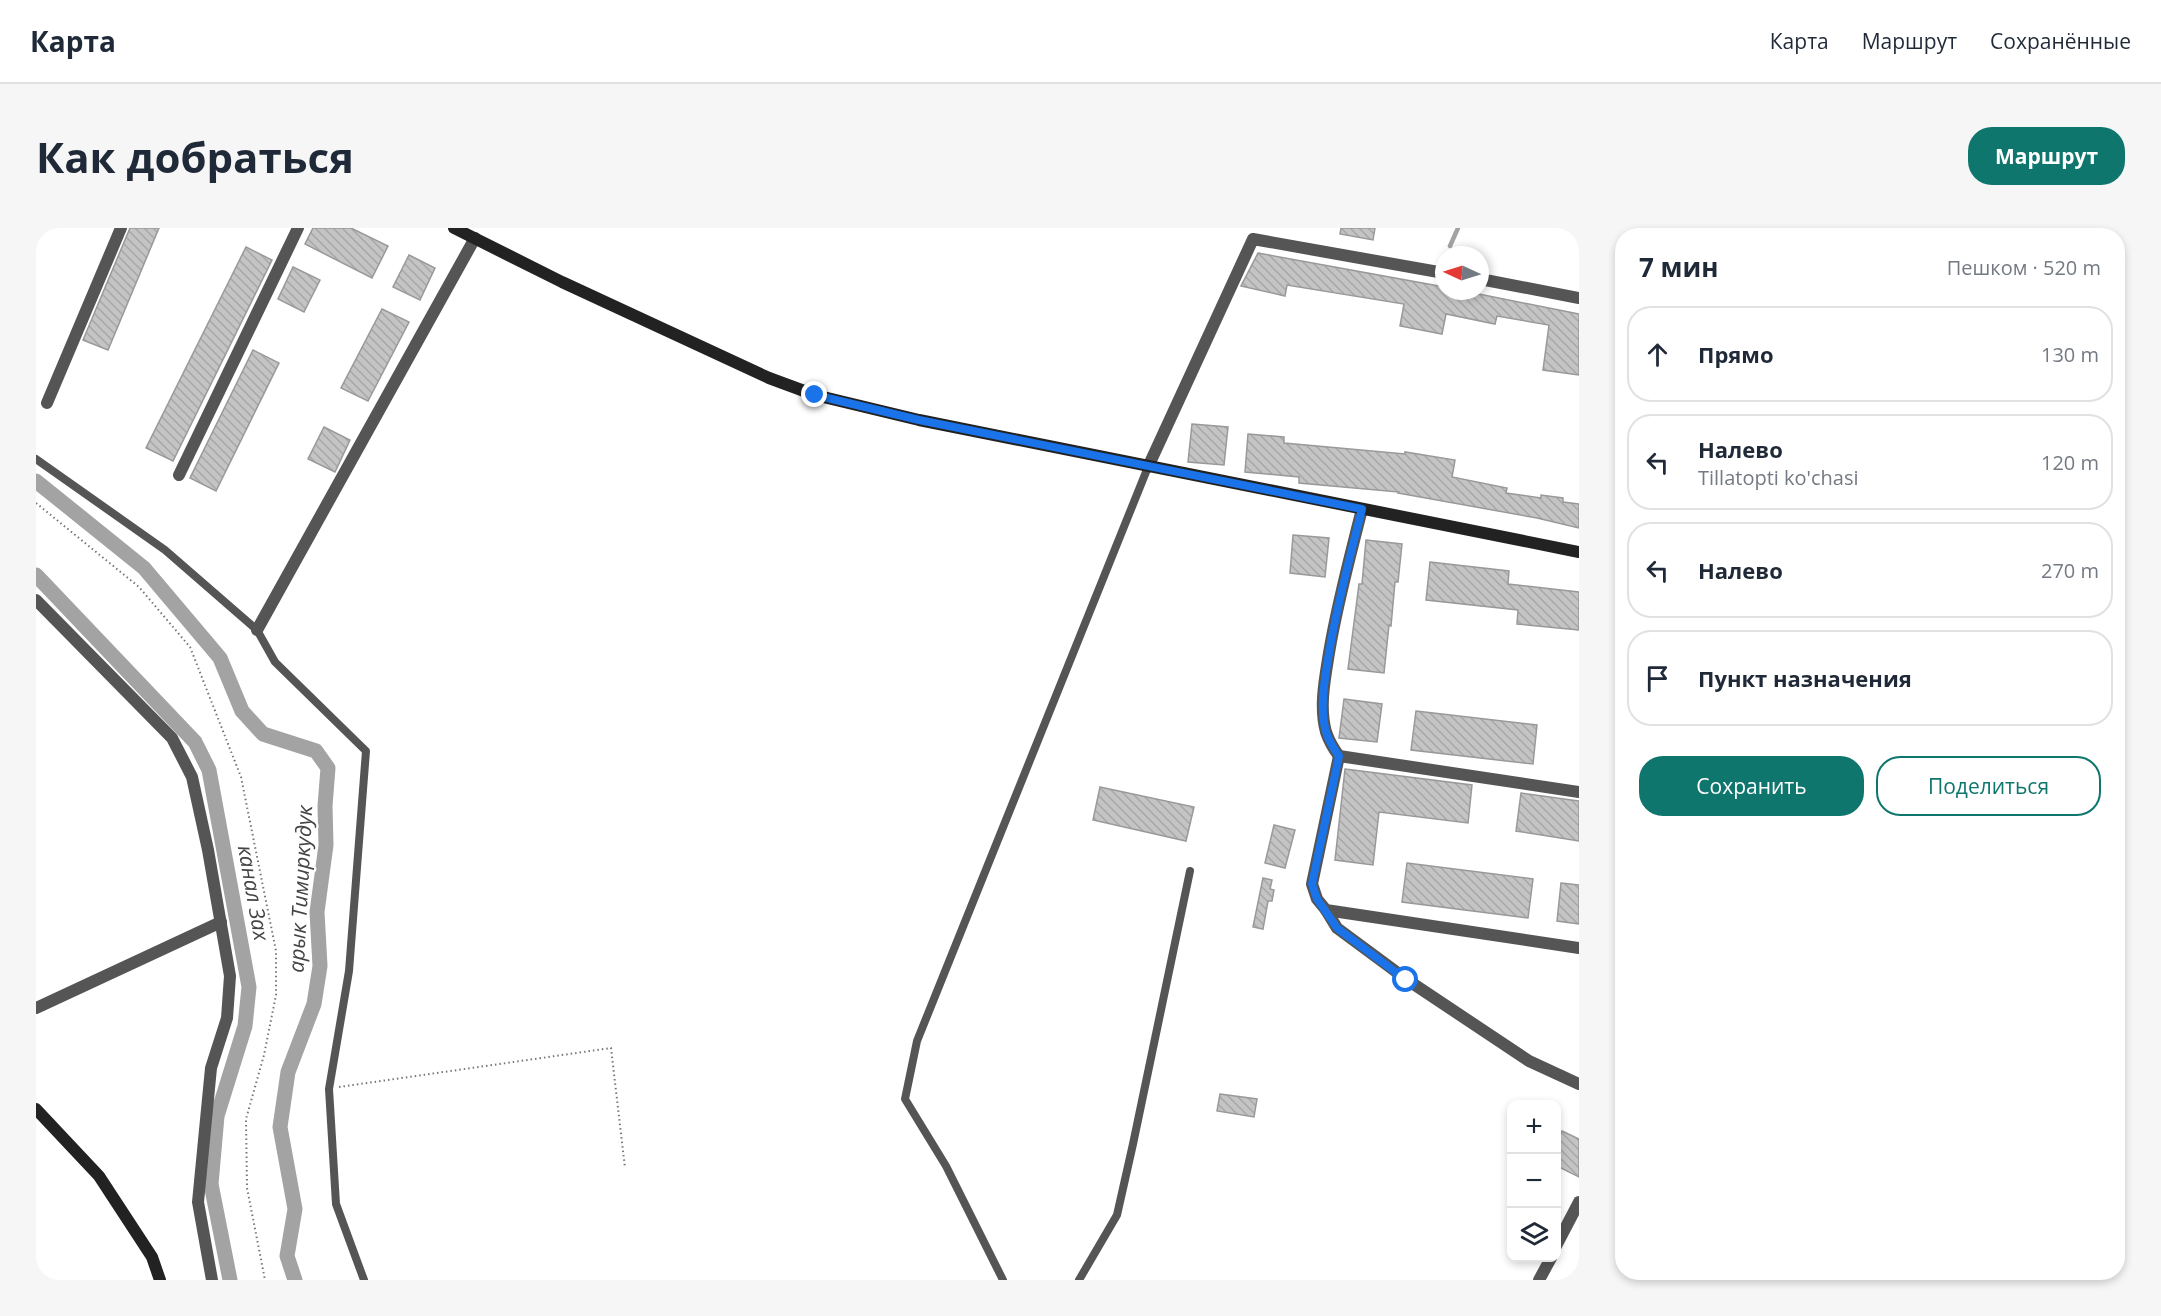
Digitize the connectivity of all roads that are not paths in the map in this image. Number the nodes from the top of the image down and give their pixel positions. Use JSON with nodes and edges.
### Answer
{"nodes":[{"id":1,"x":121,"y":228,"type":"edge"},
{"id":2,"x":298,"y":228,"type":"edge"},
{"id":3,"x":454,"y":228,"type":"edge"},
{"id":4,"x":475,"y":238,"type":"junction"},
{"id":5,"x":1435,"y":271,"type":"edge"},
{"id":6,"x":1489,"y":281,"type":"edge"},
{"id":7,"x":1579,"y":298,"type":"edge"},
{"id":8,"x":47,"y":403,"type":"dead end"},
{"id":9,"x":36,"y":459,"type":"edge"},
{"id":10,"x":1148,"y":467,"type":"junction"},
{"id":11,"x":179,"y":475,"type":"dead end"},
{"id":12,"x":1362,"y":509,"type":"junction"},
{"id":13,"x":1579,"y":552,"type":"edge"},
{"id":14,"x":36,"y":600,"type":"edge"},
{"id":15,"x":257,"y":630,"type":"junction"},
{"id":16,"x":1339,"y":756,"type":"junction"},
{"id":17,"x":1579,"y":792,"type":"edge"},
{"id":18,"x":1190,"y":871,"type":"dead end"},
{"id":19,"x":1326,"y":910,"type":"junction"},
{"id":20,"x":221,"y":922,"type":"junction"},
{"id":21,"x":1579,"y":948,"type":"edge"},
{"id":22,"x":36,"y":1008,"type":"edge"},
{"id":23,"x":1579,"y":1084,"type":"edge"},
{"id":24,"x":36,"y":1109,"type":"edge"},
{"id":25,"x":1579,"y":1202,"type":"edge"},
{"id":26,"x":1561,"y":1238,"type":"edge"},
{"id":27,"x":1548,"y":1262,"type":"edge"},
{"id":28,"x":160,"y":1280,"type":"edge"},
{"id":29,"x":212,"y":1280,"type":"edge"},
{"id":30,"x":364,"y":1280,"type":"edge"},
{"id":31,"x":1003,"y":1280,"type":"edge"},
{"id":32,"x":1079,"y":1280,"type":"edge"},
{"id":33,"x":1539,"y":1280,"type":"edge"}],
"edges":[{"from":1,"to":8,"type":"street"},
{"from":2,"to":11,"type":"street"},
{"from":3,"to":4,"type":"main road"},
{"from":4,"to":10,"type":"main road"},
{"from":4,"to":15,"type":"street"},
{"from":5,"to":10,"type":"street"},
{"from":6,"to":7,"type":"street"},
{"from":9,"to":15,"type":"lane"},
{"from":10,"to":12,"type":"main road"},
{"from":10,"to":31,"type":"lane"},
{"from":12,"to":13,"type":"main road"},
{"from":12,"to":16,"type":"street"},
{"from":14,"to":20,"type":"street"},
{"from":15,"to":30,"type":"lane"},
{"from":16,"to":17,"type":"street"},
{"from":16,"to":19,"type":"street"},
{"from":18,"to":32,"type":"lane"},
{"from":19,"to":21,"type":"street"},
{"from":19,"to":23,"type":"street"},
{"from":20,"to":22,"type":"street"},
{"from":20,"to":29,"type":"street"},
{"from":24,"to":28,"type":"main road"},
{"from":25,"to":26,"type":"street"},
{"from":27,"to":33,"type":"street"}]}
